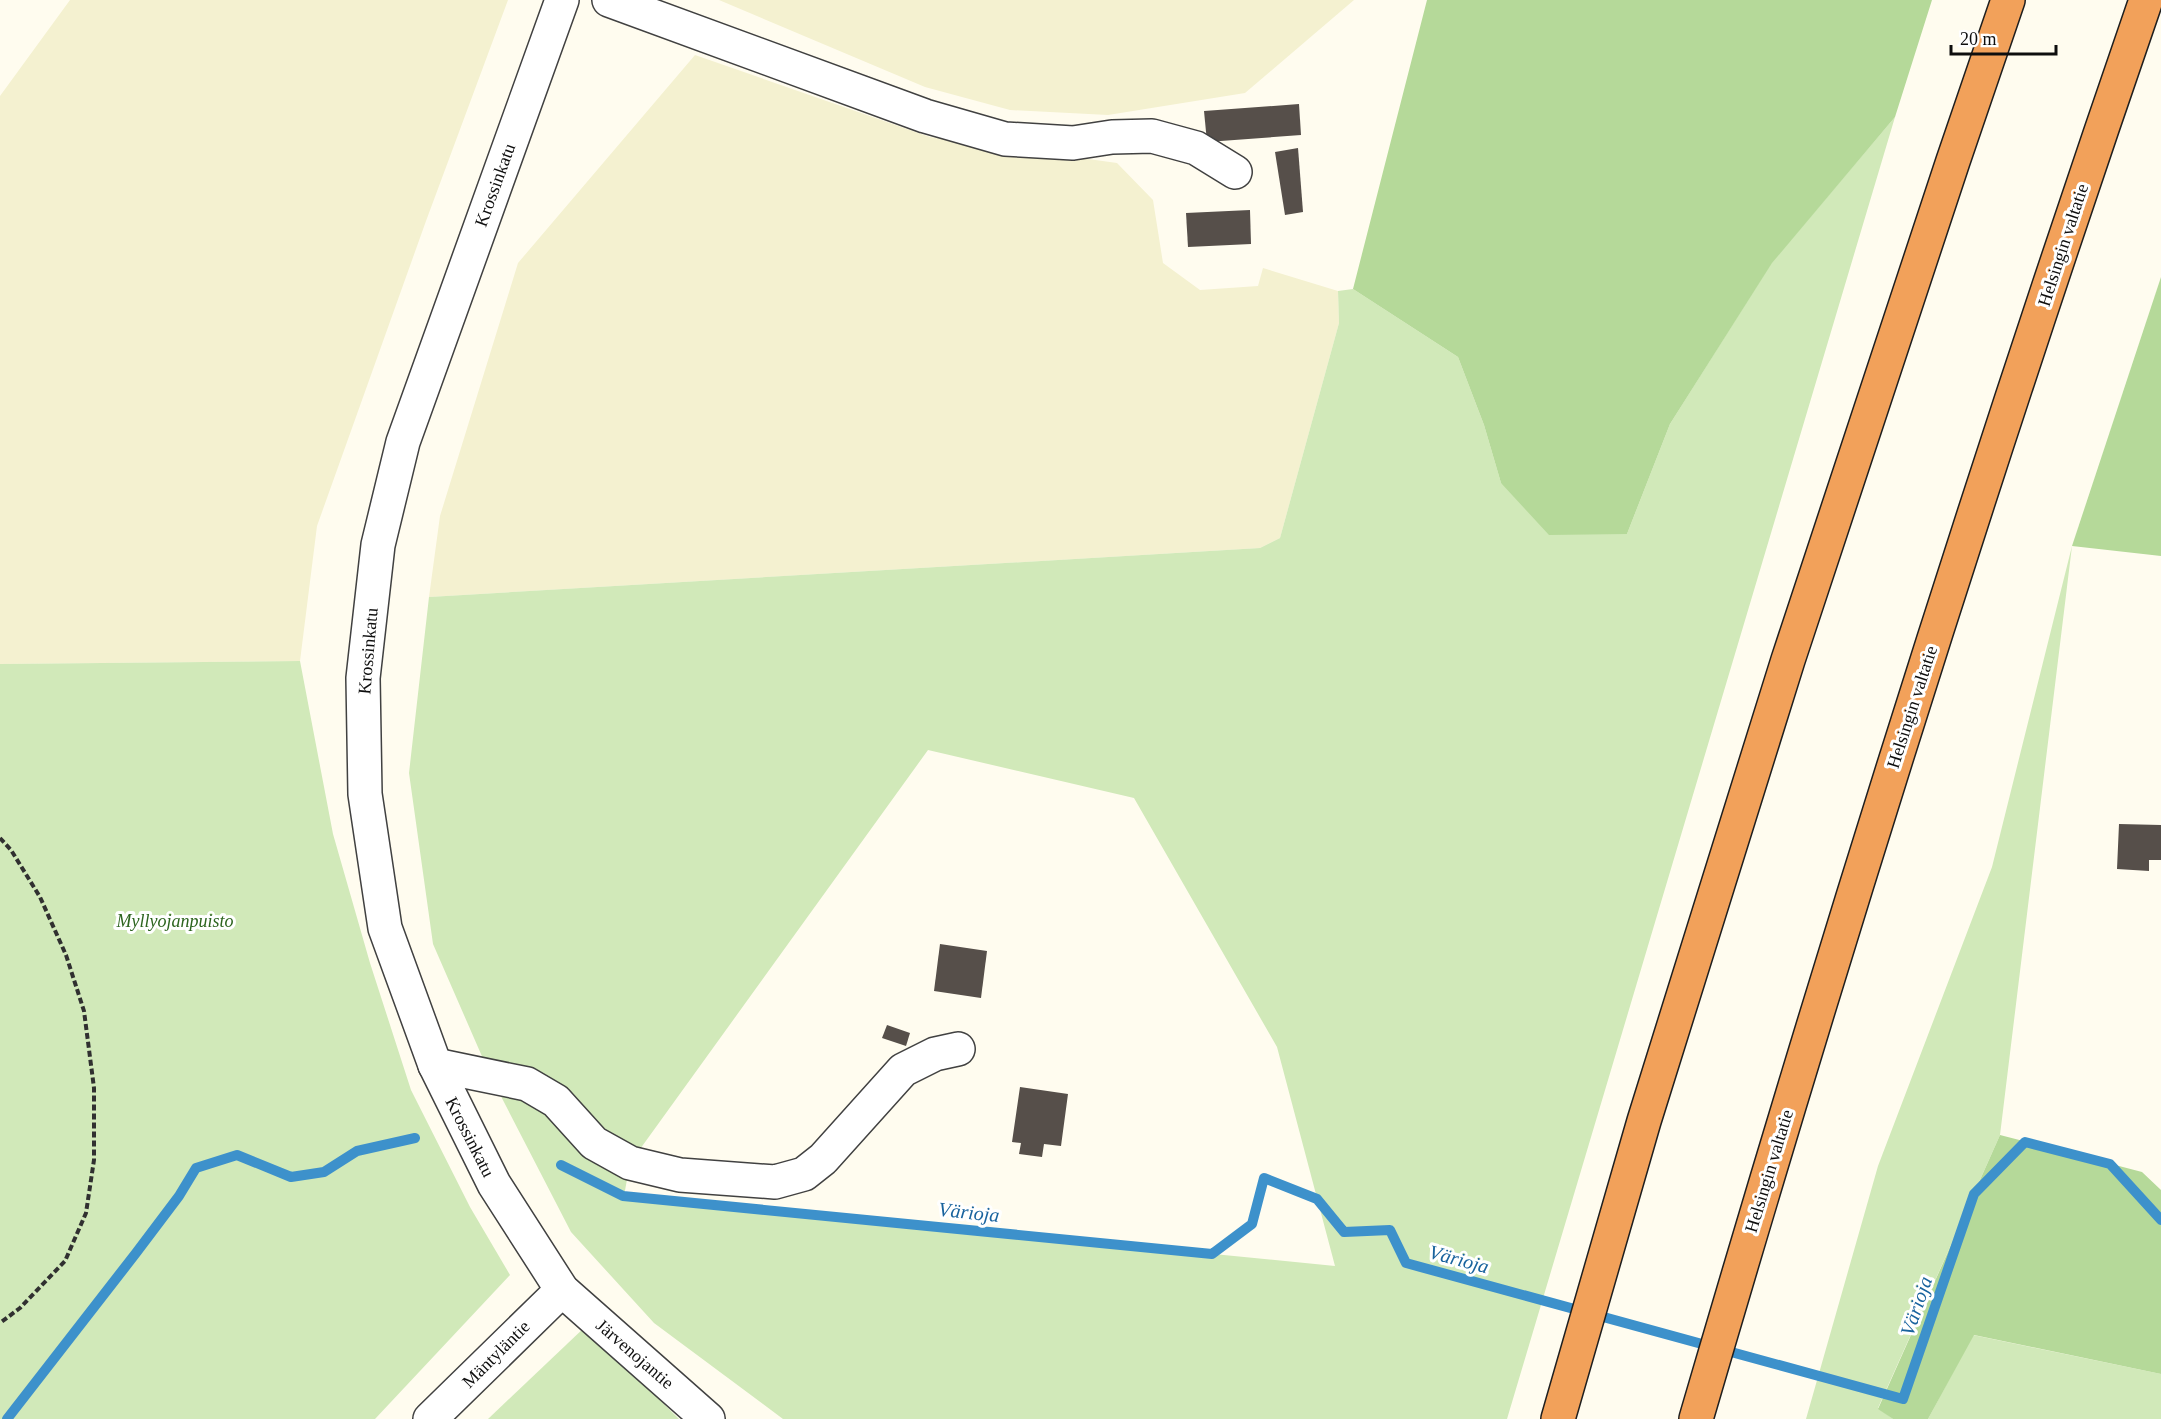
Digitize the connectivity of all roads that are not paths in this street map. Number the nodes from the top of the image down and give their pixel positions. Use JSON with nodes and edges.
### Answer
{"nodes":[{"id":1,"x":562,"y":0,"type":"edge"},
{"id":2,"x":609,"y":0,"type":"edge"},
{"id":3,"x":2008,"y":0,"type":"edge"},
{"id":4,"x":2146,"y":0,"type":"edge"},
{"id":5,"x":1235,"y":172,"type":"dead end"},
{"id":6,"x":958,"y":1049,"type":"dead end"},
{"id":7,"x":435,"y":1065,"type":"junction"},
{"id":8,"x":562,"y":1290,"type":"junction"},
{"id":9,"x":430,"y":1419,"type":"edge"},
{"id":10,"x":708,"y":1419,"type":"edge"},
{"id":11,"x":1558,"y":1419,"type":"edge"},
{"id":12,"x":1696,"y":1419,"type":"edge"}],
"edges":[{"from":1,"to":7,"type":"street","name":"Krossinkatu"},
{"from":2,"to":5,"type":"street"},
{"from":3,"to":11,"type":"highway"},
{"from":4,"to":12,"type":"highway","name":"Helsingin valtatie"},
{"from":6,"to":7,"type":"street"},
{"from":7,"to":8,"type":"street","name":"Krossinkatu"},
{"from":8,"to":9,"type":"street","name":"Mäntyläntie"},
{"from":8,"to":10,"type":"street","name":"Järvenojantie"}]}
